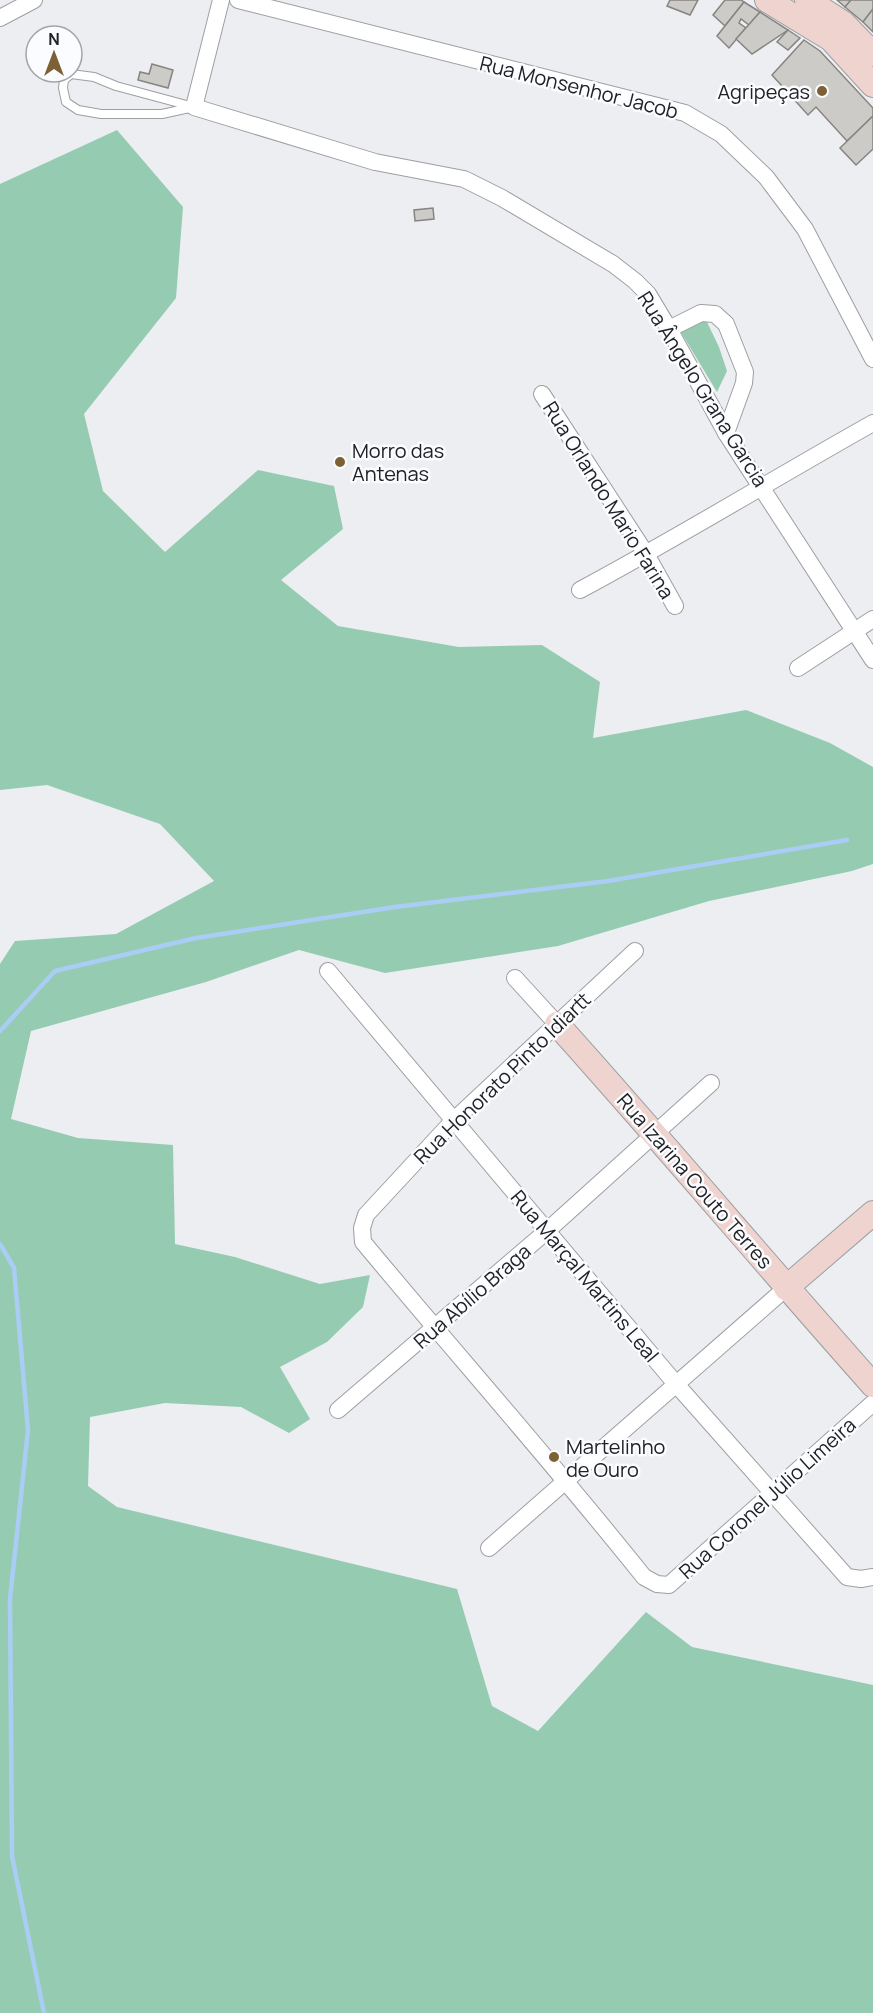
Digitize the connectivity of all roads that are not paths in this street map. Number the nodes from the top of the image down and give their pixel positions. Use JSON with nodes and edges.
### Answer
{"nodes":[{"id":1,"x":34,"y":0,"type":"edge"},
{"id":2,"x":221,"y":0,"type":"edge"},
{"id":3,"x":238,"y":0,"type":"edge"},
{"id":4,"x":767,"y":0,"type":"edge"},
{"id":5,"x":807,"y":0,"type":"edge"},
{"id":6,"x":1,"y":14,"type":"edge"},
{"id":7,"x":837,"y":31,"type":"junction"},
{"id":8,"x":873,"y":54,"type":"edge"},
{"id":9,"x":873,"y":85,"type":"edge"},
{"id":10,"x":194,"y":107,"type":"junction"},
{"id":11,"x":669,"y":329,"type":"junction"},
{"id":12,"x":873,"y":359,"type":"edge"},
{"id":13,"x":542,"y":394,"type":"dead end"},
{"id":14,"x":873,"y":423,"type":"edge"},
{"id":15,"x":726,"y":433,"type":"junction"},
{"id":16,"x":761,"y":485,"type":"junction"},
{"id":17,"x":646,"y":554,"type":"junction"},
{"id":18,"x":580,"y":590,"type":"dead end"},
{"id":19,"x":675,"y":606,"type":"dead end"},
{"id":20,"x":873,"y":619,"type":"edge"},
{"id":21,"x":855,"y":630,"type":"junction"},
{"id":22,"x":873,"y":660,"type":"edge"},
{"id":23,"x":798,"y":668,"type":"dead end"},
{"id":24,"x":634,"y":951,"type":"dead end"},
{"id":25,"x":328,"y":972,"type":"dead end"},
{"id":26,"x":515,"y":978,"type":"dead end"},
{"id":27,"x":557,"y":1024,"type":"junction"},
{"id":28,"x":711,"y":1083,"type":"dead end"},
{"id":29,"x":453,"y":1121,"type":"junction"},
{"id":30,"x":654,"y":1132,"type":"junction"},
{"id":31,"x":873,"y":1213,"type":"edge"},
{"id":32,"x":548,"y":1230,"type":"junction"},
{"id":33,"x":786,"y":1288,"type":"junction"},
{"id":34,"x":435,"y":1328,"type":"junction"},
{"id":35,"x":676,"y":1384,"type":"junction"},
{"id":36,"x":873,"y":1385,"type":"edge"},
{"id":37,"x":873,"y":1404,"type":"edge"},
{"id":38,"x":338,"y":1410,"type":"dead end"},
{"id":39,"x":567,"y":1480,"type":"junction"},
{"id":40,"x":774,"y":1493,"type":"junction"},
{"id":41,"x":489,"y":1548,"type":"dead end"},
{"id":42,"x":873,"y":1577,"type":"edge"}],
"edges":[{"from":1,"to":6,"type":"street"},
{"from":2,"to":10,"type":"street"},
{"from":3,"to":12,"type":"street","name":"Rua Monsenhor Jacob"},
{"from":4,"to":7,"type":"street"},
{"from":5,"to":7,"type":"street"},
{"from":7,"to":8,"type":"street"},
{"from":7,"to":9,"type":"street"},
{"from":10,"to":10,"type":"lane"},
{"from":10,"to":11,"type":"street","name":"Rua Ângelo Grana Garcia"},
{"from":11,"to":15,"type":"street","name":"Rua Ângelo Grana Garcia"},
{"from":11,"to":15,"type":"street"},
{"from":13,"to":17,"type":"street","name":"Rua Orlando Mario Farina"},
{"from":14,"to":16,"type":"street"},
{"from":15,"to":16,"type":"street","name":"Rua Ângelo Grana Garcia"},
{"from":16,"to":17,"type":"street"},
{"from":16,"to":21,"type":"street","name":"Rua Ângelo Grana Garcia"},
{"from":17,"to":18,"type":"street"},
{"from":17,"to":19,"type":"street","name":"Rua Orlando Mario Farina"},
{"from":20,"to":21,"type":"street"},
{"from":21,"to":22,"type":"street","name":"Rua Ângelo Grana Garcia"},
{"from":21,"to":23,"type":"street"},
{"from":24,"to":27,"type":"street","name":"Rua Honorato Pinto Idiartt"},
{"from":25,"to":29,"type":"street","name":"Rua Marçal Martins Leal"},
{"from":26,"to":27,"type":"street","name":"Rua Izarina Couto Terres"},
{"from":27,"to":29,"type":"street","name":"Rua Honorato Pinto Idiartt"},
{"from":27,"to":30,"type":"street","name":"Rua Izarina Couto Terres"},
{"from":28,"to":30,"type":"street","name":"Rua Abílio Braga"},
{"from":29,"to":32,"type":"street","name":"Rua Marçal Martins Leal"},
{"from":29,"to":34,"type":"street","name":"Rua Honorato Pinto Idiartt"},
{"from":30,"to":32,"type":"street","name":"Rua Abílio Braga"},
{"from":30,"to":33,"type":"street","name":"Rua Izarina Couto Terres"},
{"from":31,"to":33,"type":"street"},
{"from":32,"to":34,"type":"street","name":"Rua Abílio Braga"},
{"from":32,"to":35,"type":"street","name":"Rua Marçal Martins Leal"},
{"from":33,"to":35,"type":"street"},
{"from":33,"to":36,"type":"street","name":"Rua Izarina Couto Terres"},
{"from":34,"to":38,"type":"street","name":"Rua Abílio Braga"},
{"from":34,"to":39,"type":"street"},
{"from":35,"to":39,"type":"street"},
{"from":35,"to":40,"type":"street","name":"Rua Marçal Martins Leal"},
{"from":37,"to":40,"type":"street","name":"Rua Coronel Júlio Limeira"},
{"from":39,"to":40,"type":"street","name":"Rua Coronel Júlio Limeira"},
{"from":39,"to":41,"type":"street"},
{"from":40,"to":42,"type":"street","name":"Rua Marçal Martins Leal"}]}
